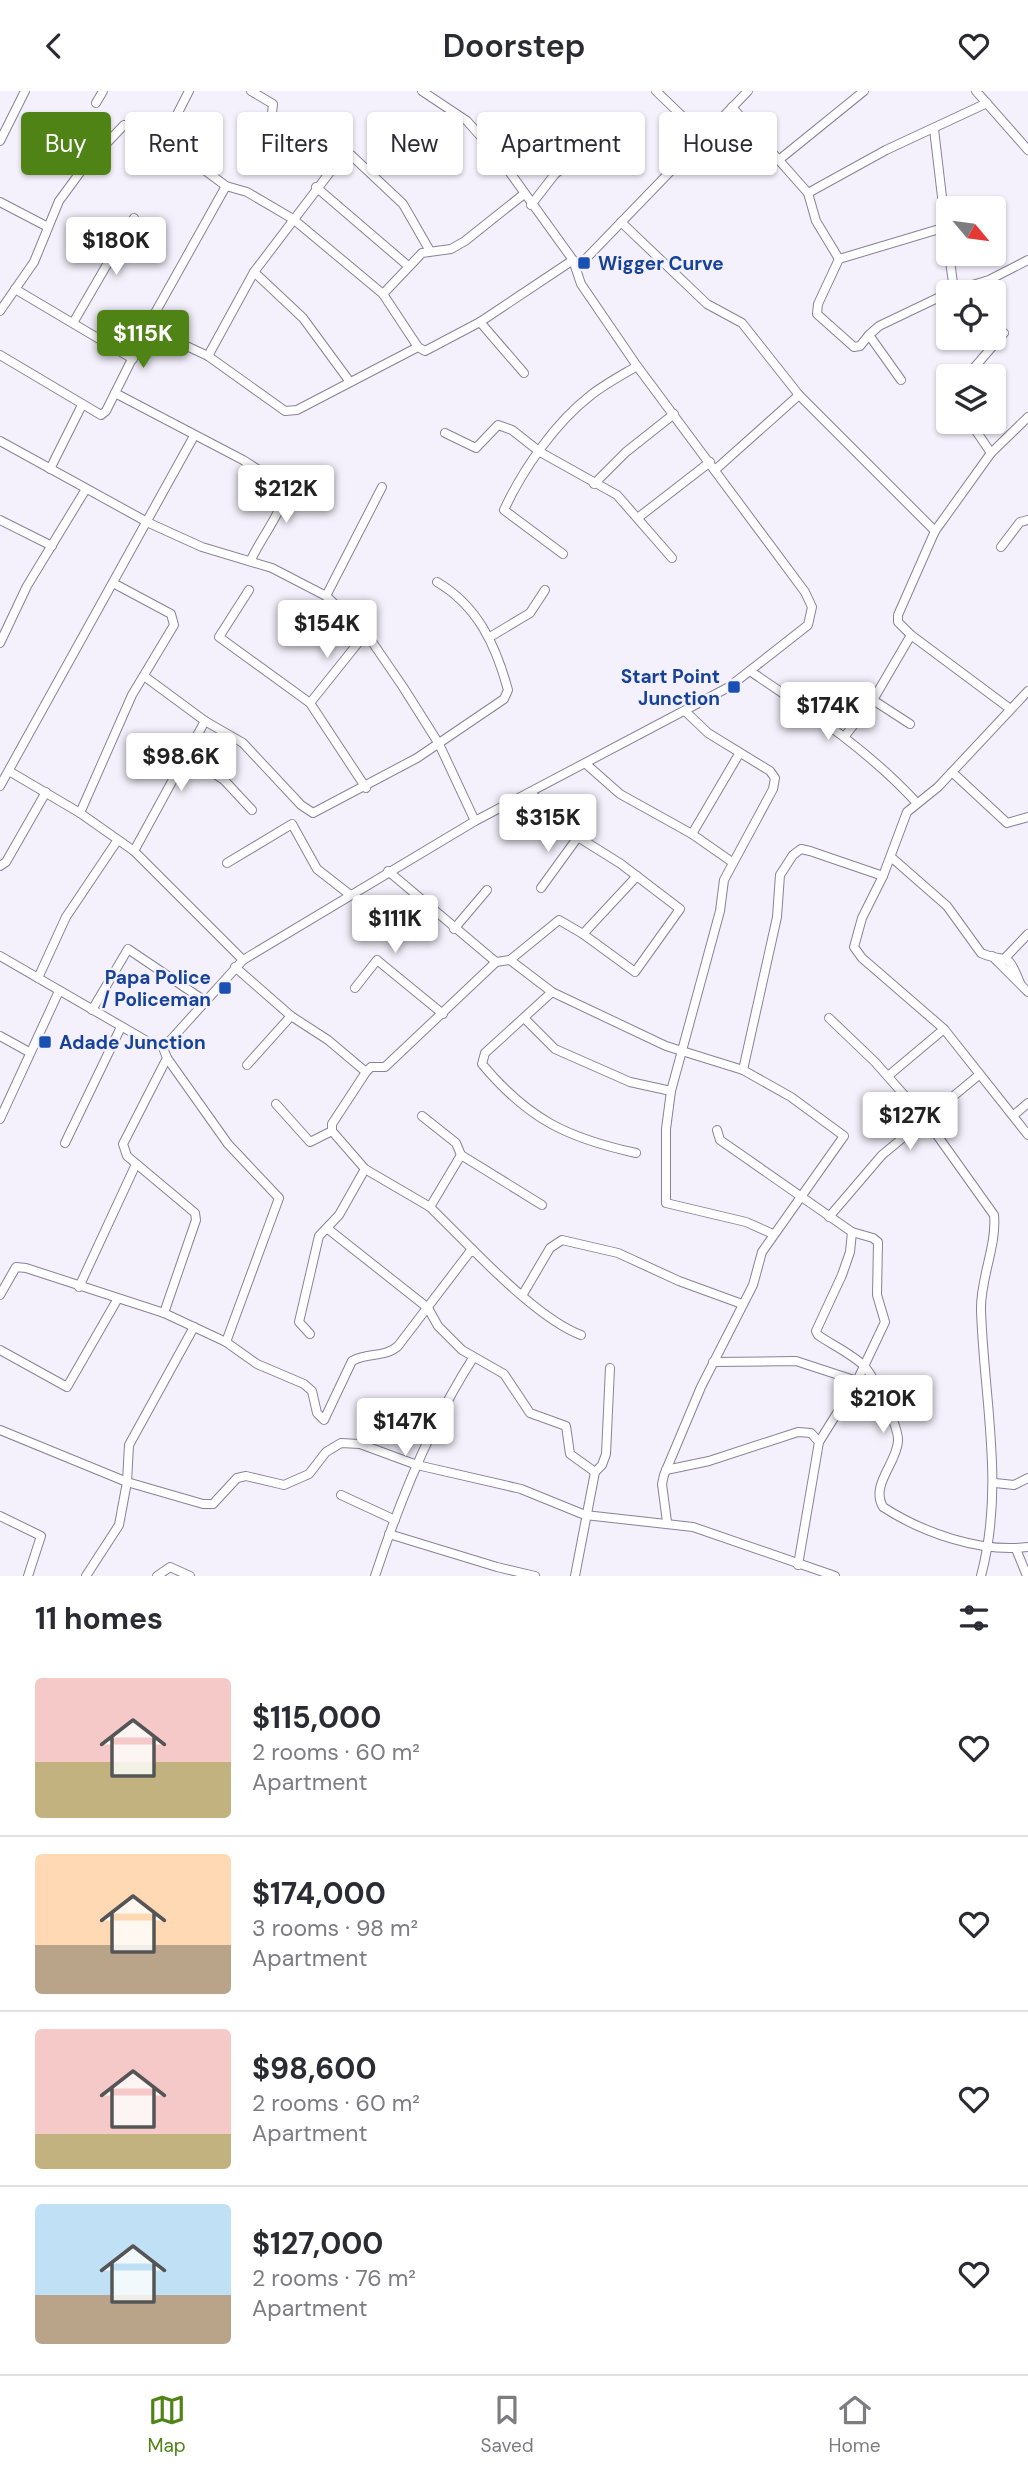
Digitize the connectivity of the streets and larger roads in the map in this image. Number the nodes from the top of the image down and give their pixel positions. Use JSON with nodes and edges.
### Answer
{"nodes":[{"id":1,"x":25,"y":91,"type":"edge"},
{"id":2,"x":103,"y":91,"type":"edge"},
{"id":3,"x":189,"y":91,"type":"edge"},
{"id":4,"x":251,"y":91,"type":"edge"},
{"id":5,"x":422,"y":91,"type":"edge"},
{"id":6,"x":656,"y":91,"type":"edge"},
{"id":7,"x":748,"y":91,"type":"edge"},
{"id":8,"x":864,"y":91,"type":"edge"},
{"id":9,"x":976,"y":91,"type":"edge"},
{"id":10,"x":96,"y":103,"type":"dead end"},
{"id":11,"x":987,"y":103,"type":"junction"},
{"id":12,"x":732,"y":107,"type":"junction"},
{"id":13,"x":178,"y":112,"type":"edge"},
{"id":14,"x":272,"y":112,"type":"edge"},
{"id":15,"x":678,"y":112,"type":"edge"},
{"id":16,"x":727,"y":112,"type":"edge"},
{"id":17,"x":125,"y":125,"type":"edge"},
{"id":18,"x":934,"y":129,"type":"junction"},
{"id":19,"x":0,"y":141,"type":"edge"},
{"id":20,"x":1028,"y":150,"type":"edge"},
{"id":21,"x":780,"y":159,"type":"junction"},
{"id":22,"x":211,"y":175,"type":"edge"},
{"id":23,"x":554,"y":175,"type":"edge"},
{"id":24,"x":666,"y":175,"type":"edge"},
{"id":25,"x":226,"y":186,"type":"junction"},
{"id":26,"x":316,"y":187,"type":"junction"},
{"id":27,"x":808,"y":193,"type":"junction"},
{"id":28,"x":524,"y":194,"type":"junction"},
{"id":29,"x":942,"y":196,"type":"edge"},
{"id":30,"x":0,"y":201,"type":"edge"},
{"id":31,"x":531,"y":205,"type":"junction"},
{"id":32,"x":134,"y":218,"type":"dead end"},
{"id":33,"x":293,"y":219,"type":"junction"},
{"id":34,"x":621,"y":222,"type":"junction"},
{"id":35,"x":46,"y":226,"type":"junction"},
{"id":36,"x":936,"y":230,"type":"edge"},
{"id":37,"x":430,"y":251,"type":"junction"},
{"id":38,"x":839,"y":259,"type":"junction"},
{"id":39,"x":1028,"y":260,"type":"edge"},
{"id":40,"x":407,"y":265,"type":"junction"},
{"id":41,"x":575,"y":265,"type":"junction"},
{"id":42,"x":254,"y":272,"type":"junction"},
{"id":43,"x":989,"y":280,"type":"edge"},
{"id":44,"x":15,"y":289,"type":"junction"},
{"id":45,"x":383,"y":294,"type":"junction"},
{"id":46,"x":936,"y":299,"type":"edge"},
{"id":47,"x":0,"y":311,"type":"edge"},
{"id":48,"x":480,"y":321,"type":"junction"},
{"id":49,"x":73,"y":323,"type":"junction"},
{"id":50,"x":148,"y":328,"type":"junction"},
{"id":51,"x":869,"y":335,"type":"junction"},
{"id":52,"x":418,"y":347,"type":"junction"},
{"id":53,"x":989,"y":350,"type":"edge"},
{"id":54,"x":0,"y":355,"type":"edge"},
{"id":55,"x":208,"y":356,"type":"junction"},
{"id":56,"x":133,"y":359,"type":"junction"},
{"id":57,"x":977,"y":364,"type":"edge"},
{"id":58,"x":637,"y":366,"type":"junction"},
{"id":59,"x":524,"y":373,"type":"dead end"},
{"id":60,"x":901,"y":380,"type":"dead end"},
{"id":61,"x":350,"y":382,"type":"junction"},
{"id":62,"x":116,"y":393,"type":"junction"},
{"id":63,"x":799,"y":395,"type":"junction"},
{"id":64,"x":82,"y":405,"type":"junction"},
{"id":65,"x":674,"y":414,"type":"junction"},
{"id":66,"x":1028,"y":417,"type":"edge"},
{"id":67,"x":445,"y":433,"type":"dead end"},
{"id":68,"x":978,"y":434,"type":"edge"},
{"id":69,"x":194,"y":436,"type":"junction"},
{"id":70,"x":0,"y":440,"type":"edge"},
{"id":71,"x":540,"y":452,"type":"junction"},
{"id":72,"x":991,"y":453,"type":"junction"},
{"id":73,"x":710,"y":462,"type":"junction"},
{"id":74,"x":50,"y":469,"type":"junction"},
{"id":75,"x":715,"y":470,"type":"junction"},
{"id":76,"x":594,"y":484,"type":"junction"},
{"id":77,"x":382,"y":487,"type":"dead end"},
{"id":78,"x":86,"y":489,"type":"junction"},
{"id":79,"x":639,"y":517,"type":"junction"},
{"id":80,"x":0,"y":520,"type":"edge"},
{"id":81,"x":1028,"y":520,"type":"edge"},
{"id":82,"x":149,"y":523,"type":"junction"},
{"id":83,"x":935,"y":531,"type":"junction"},
{"id":84,"x":52,"y":546,"type":"junction"},
{"id":85,"x":1001,"y":547,"type":"dead end"},
{"id":86,"x":564,"y":554,"type":"dead end"},
{"id":87,"x":672,"y":558,"type":"dead end"},
{"id":88,"x":251,"y":560,"type":"junction"},
{"id":89,"x":437,"y":582,"type":"dead end"},
{"id":90,"x":114,"y":583,"type":"junction"},
{"id":91,"x":249,"y":590,"type":"dead end"},
{"id":92,"x":545,"y":590,"type":"dead end"},
{"id":93,"x":326,"y":596,"type":"junction"},
{"id":94,"x":366,"y":633,"type":"junction"},
{"id":95,"x":911,"y":635,"type":"junction"},
{"id":96,"x":490,"y":637,"type":"junction"},
{"id":97,"x":0,"y":643,"type":"edge"},
{"id":98,"x":750,"y":671,"type":"junction"},
{"id":99,"x":144,"y":676,"type":"junction"},
{"id":100,"x":1028,"y":691,"type":"edge"},
{"id":101,"x":873,"y":700,"type":"junction"},
{"id":102,"x":310,"y":703,"type":"junction"},
{"id":103,"x":1009,"y":708,"type":"junction"},
{"id":104,"x":685,"y":711,"type":"junction"},
{"id":105,"x":205,"y":721,"type":"junction"},
{"id":106,"x":910,"y":724,"type":"dead end"},
{"id":107,"x":845,"y":736,"type":"junction"},
{"id":108,"x":191,"y":744,"type":"junction"},
{"id":109,"x":439,"y":744,"type":"junction"},
{"id":110,"x":740,"y":754,"type":"junction"},
{"id":111,"x":586,"y":764,"type":"junction"},
{"id":112,"x":9,"y":771,"type":"junction"},
{"id":113,"x":952,"y":772,"type":"junction"},
{"id":114,"x":0,"y":786,"type":"edge"},
{"id":115,"x":366,"y":787,"type":"junction"},
{"id":116,"x":46,"y":792,"type":"junction"},
{"id":117,"x":531,"y":793,"type":"junction"},
{"id":118,"x":916,"y":802,"type":"junction"},
{"id":119,"x":252,"y":810,"type":"dead end"},
{"id":120,"x":80,"y":813,"type":"junction"},
{"id":121,"x":302,"y":819,"type":"junction"},
{"id":122,"x":1027,"y":819,"type":"edge"},
{"id":123,"x":475,"y":821,"type":"junction"},
{"id":124,"x":692,"y":834,"type":"junction"},
{"id":125,"x":578,"y":837,"type":"junction"},
{"id":126,"x":117,"y":841,"type":"junction"},
{"id":127,"x":134,"y":851,"type":"junction"},
{"id":128,"x":891,"y":857,"type":"junction"},
{"id":129,"x":732,"y":862,"type":"junction"},
{"id":130,"x":227,"y":863,"type":"dead end"},
{"id":131,"x":0,"y":866,"type":"edge"},
{"id":132,"x":388,"y":870,"type":"junction"},
{"id":133,"x":637,"y":876,"type":"junction"},
{"id":134,"x":883,"y":876,"type":"junction"},
{"id":135,"x":541,"y":888,"type":"dead end"},
{"id":136,"x":487,"y":890,"type":"dead end"},
{"id":137,"x":349,"y":894,"type":"junction"},
{"id":138,"x":454,"y":929,"type":"junction"},
{"id":139,"x":583,"y":934,"type":"junction"},
{"id":140,"x":1028,"y":935,"type":"edge"},
{"id":141,"x":0,"y":956,"type":"edge"},
{"id":142,"x":992,"y":956,"type":"junction"},
{"id":143,"x":1006,"y":957,"type":"junction"},
{"id":144,"x":243,"y":960,"type":"junction"},
{"id":145,"x":510,"y":960,"type":"junction"},
{"id":146,"x":496,"y":962,"type":"junction"},
{"id":147,"x":235,"y":967,"type":"junction"},
{"id":148,"x":38,"y":978,"type":"junction"},
{"id":149,"x":1020,"y":983,"type":"junction"},
{"id":150,"x":355,"y":988,"type":"dead end"},
{"id":151,"x":59,"y":991,"type":"junction"},
{"id":152,"x":552,"y":992,"type":"junction"},
{"id":153,"x":1028,"y":992,"type":"edge"},
{"id":154,"x":205,"y":1001,"type":"junction"},
{"id":155,"x":92,"y":1010,"type":"junction"},
{"id":156,"x":443,"y":1014,"type":"junction"},
{"id":157,"x":291,"y":1016,"type":"junction"},
{"id":158,"x":830,"y":1018,"type":"dead end"},
{"id":159,"x":525,"y":1019,"type":"junction"},
{"id":160,"x":121,"y":1027,"type":"junction"},
{"id":161,"x":944,"y":1029,"type":"junction"},
{"id":162,"x":0,"y":1036,"type":"edge"},
{"id":163,"x":162,"y":1045,"type":"junction"},
{"id":164,"x":682,"y":1051,"type":"junction"},
{"id":165,"x":29,"y":1052,"type":"junction"},
{"id":166,"x":167,"y":1058,"type":"junction"},
{"id":167,"x":247,"y":1065,"type":"dead end"},
{"id":168,"x":743,"y":1070,"type":"junction"},
{"id":169,"x":366,"y":1072,"type":"junction"},
{"id":170,"x":979,"y":1075,"type":"junction"},
{"id":171,"x":888,"y":1076,"type":"junction"},
{"id":172,"x":671,"y":1091,"type":"junction"},
{"id":173,"x":1028,"y":1103,"type":"edge"},
{"id":174,"x":276,"y":1104,"type":"dead end"},
{"id":175,"x":1014,"y":1115,"type":"junction"},
{"id":176,"x":422,"y":1116,"type":"dead end"},
{"id":177,"x":0,"y":1119,"type":"edge"},
{"id":178,"x":927,"y":1121,"type":"junction"},
{"id":179,"x":717,"y":1130,"type":"dead end"},
{"id":180,"x":332,"y":1131,"type":"junction"},
{"id":181,"x":1028,"y":1135,"type":"edge"},
{"id":182,"x":65,"y":1143,"type":"dead end"},
{"id":183,"x":636,"y":1153,"type":"dead end"},
{"id":184,"x":461,"y":1155,"type":"junction"},
{"id":185,"x":136,"y":1164,"type":"junction"},
{"id":186,"x":365,"y":1169,"type":"junction"},
{"id":187,"x":803,"y":1197,"type":"junction"},
{"id":188,"x":542,"y":1205,"type":"dead end"},
{"id":189,"x":430,"y":1207,"type":"junction"},
{"id":190,"x":829,"y":1217,"type":"junction"},
{"id":191,"x":328,"y":1229,"type":"junction"},
{"id":192,"x":852,"y":1232,"type":"junction"},
{"id":193,"x":773,"y":1234,"type":"junction"},
{"id":194,"x":472,"y":1249,"type":"junction"},
{"id":195,"x":79,"y":1287,"type":"junction"},
{"id":196,"x":523,"y":1294,"type":"junction"},
{"id":197,"x":0,"y":1295,"type":"edge"},
{"id":198,"x":117,"y":1300,"type":"junction"},
{"id":199,"x":742,"y":1304,"type":"junction"},
{"id":200,"x":428,"y":1308,"type":"junction"},
{"id":201,"x":164,"y":1313,"type":"junction"},
{"id":202,"x":194,"y":1327,"type":"junction"},
{"id":203,"x":310,"y":1334,"type":"dead end"},
{"id":204,"x":580,"y":1335,"type":"dead end"},
{"id":205,"x":226,"y":1342,"type":"junction"},
{"id":206,"x":0,"y":1350,"type":"edge"},
{"id":207,"x":473,"y":1358,"type":"junction"},
{"id":208,"x":713,"y":1362,"type":"junction"},
{"id":209,"x":864,"y":1366,"type":"junction"},
{"id":210,"x":610,"y":1368,"type":"dead end"},
{"id":211,"x":857,"y":1381,"type":"junction"},
{"id":212,"x":0,"y":1430,"type":"edge"},
{"id":213,"x":819,"y":1442,"type":"junction"},
{"id":214,"x":417,"y":1465,"type":"junction"},
{"id":215,"x":666,"y":1470,"type":"junction"},
{"id":216,"x":595,"y":1472,"type":"junction"},
{"id":217,"x":1028,"y":1478,"type":"edge"},
{"id":218,"x":127,"y":1482,"type":"junction"},
{"id":219,"x":995,"y":1483,"type":"junction"},
{"id":220,"x":341,"y":1495,"type":"dead end"},
{"id":221,"x":585,"y":1515,"type":"junction"},
{"id":222,"x":0,"y":1517,"type":"edge"},
{"id":223,"x":395,"y":1521,"type":"junction"},
{"id":224,"x":667,"y":1522,"type":"junction"},
{"id":225,"x":389,"y":1534,"type":"junction"},
{"id":226,"x":989,"y":1547,"type":"junction"},
{"id":227,"x":1028,"y":1547,"type":"edge"},
{"id":228,"x":1016,"y":1549,"type":"junction"},
{"id":229,"x":798,"y":1565,"type":"junction"},
{"id":230,"x":814,"y":1573,"type":"edge"},
{"id":231,"x":28,"y":1576,"type":"edge"},
{"id":232,"x":86,"y":1576,"type":"edge"},
{"id":233,"x":157,"y":1576,"type":"edge"},
{"id":234,"x":190,"y":1576,"type":"edge"},
{"id":235,"x":375,"y":1576,"type":"edge"},
{"id":236,"x":535,"y":1576,"type":"edge"},
{"id":237,"x":575,"y":1576,"type":"edge"},
{"id":238,"x":835,"y":1576,"type":"edge"},
{"id":239,"x":981,"y":1576,"type":"edge"},
{"id":240,"x":1027,"y":1576,"type":"edge"}],
"edges":[{"from":1,"to":19,"type":"street"},
{"from":2,"to":10,"type":"street"},
{"from":3,"to":13,"type":"street"},
{"from":4,"to":14,"type":"street"},
{"from":5,"to":28,"type":"street"},
{"from":6,"to":15,"type":"street"},
{"from":7,"to":12,"type":"street"},
{"from":8,"to":21,"type":"street"},
{"from":9,"to":11,"type":"street"},
{"from":11,"to":18,"type":"street"},
{"from":11,"to":20,"type":"street"},
{"from":12,"to":16,"type":"street"},
{"from":12,"to":21,"type":"street"},
{"from":17,"to":35,"type":"street"},
{"from":18,"to":27,"type":"street"},
{"from":18,"to":29,"type":"street"},
{"from":21,"to":27,"type":"street"},
{"from":22,"to":25,"type":"street"},
{"from":23,"to":31,"type":"street"},
{"from":24,"to":34,"type":"street"},
{"from":25,"to":33,"type":"street"},
{"from":25,"to":50,"type":"street"},
{"from":26,"to":33,"type":"street"},
{"from":26,"to":37,"type":"street"},
{"from":26,"to":40,"type":"street"},
{"from":27,"to":38,"type":"street"},
{"from":28,"to":31,"type":"street"},
{"from":28,"to":37,"type":"street"},
{"from":30,"to":35,"type":"street"},
{"from":31,"to":41,"type":"street"},
{"from":32,"to":49,"type":"street"},
{"from":33,"to":42,"type":"street"},
{"from":33,"to":45,"type":"street"},
{"from":34,"to":41,"type":"street"},
{"from":34,"to":63,"type":"street"},
{"from":35,"to":44,"type":"street"},
{"from":36,"to":38,"type":"street"},
{"from":37,"to":40,"type":"street"},
{"from":38,"to":51,"type":"street"},
{"from":39,"to":43,"type":"street"},
{"from":40,"to":45,"type":"street"},
{"from":41,"to":48,"type":"street"},
{"from":41,"to":58,"type":"street"},
{"from":42,"to":55,"type":"street"},
{"from":42,"to":61,"type":"street"},
{"from":44,"to":47,"type":"street"},
{"from":44,"to":49,"type":"street"},
{"from":45,"to":52,"type":"street"},
{"from":46,"to":51,"type":"street"},
{"from":48,"to":52,"type":"street"},
{"from":48,"to":59,"type":"street"},
{"from":49,"to":56,"type":"street"},
{"from":50,"to":55,"type":"street"},
{"from":50,"to":56,"type":"street"},
{"from":51,"to":60,"type":"street"},
{"from":52,"to":61,"type":"street"},
{"from":53,"to":57,"type":"street"},
{"from":54,"to":64,"type":"street"},
{"from":55,"to":61,"type":"street"},
{"from":56,"to":62,"type":"street"},
{"from":58,"to":65,"type":"street"},
{"from":58,"to":71,"type":"street"},
{"from":62,"to":64,"type":"street"},
{"from":62,"to":69,"type":"street"},
{"from":63,"to":75,"type":"street"},
{"from":63,"to":83,"type":"street"},
{"from":64,"to":74,"type":"street"},
{"from":65,"to":73,"type":"street"},
{"from":65,"to":76,"type":"street"},
{"from":66,"to":72,"type":"street"},
{"from":67,"to":71,"type":"street"},
{"from":68,"to":72,"type":"street"},
{"from":69,"to":82,"type":"street"},
{"from":69,"to":88,"type":"street"},
{"from":70,"to":74,"type":"street"},
{"from":71,"to":76,"type":"street"},
{"from":71,"to":86,"type":"street"},
{"from":72,"to":83,"type":"street"},
{"from":73,"to":75,"type":"street"},
{"from":73,"to":79,"type":"street"},
{"from":74,"to":78,"type":"street"},
{"from":75,"to":98,"type":"street"},
{"from":76,"to":79,"type":"street"},
{"from":77,"to":93,"type":"street"},
{"from":78,"to":82,"type":"street"},
{"from":78,"to":84,"type":"street"},
{"from":79,"to":87,"type":"street"},
{"from":80,"to":84,"type":"street"},
{"from":81,"to":85,"type":"street"},
{"from":82,"to":88,"type":"street"},
{"from":82,"to":90,"type":"street"},
{"from":83,"to":95,"type":"street"},
{"from":84,"to":97,"type":"street"},
{"from":88,"to":93,"type":"street"},
{"from":89,"to":96,"type":"street"},
{"from":90,"to":99,"type":"street"},
{"from":90,"to":112,"type":"street"},
{"from":91,"to":102,"type":"street"},
{"from":92,"to":96,"type":"street"},
{"from":93,"to":94,"type":"street"},
{"from":94,"to":102,"type":"street"},
{"from":94,"to":109,"type":"street"},
{"from":95,"to":101,"type":"street"},
{"from":95,"to":103,"type":"street"},
{"from":96,"to":109,"type":"street"},
{"from":98,"to":104,"type":"street"},
{"from":98,"to":107,"type":"street"},
{"from":99,"to":105,"type":"street"},
{"from":99,"to":120,"type":"street"},
{"from":100,"to":103,"type":"street"},
{"from":101,"to":106,"type":"street"},
{"from":101,"to":107,"type":"street"},
{"from":102,"to":115,"type":"street"},
{"from":103,"to":113,"type":"street"},
{"from":104,"to":110,"type":"street"},
{"from":104,"to":111,"type":"street"},
{"from":105,"to":108,"type":"street"},
{"from":105,"to":121,"type":"street"},
{"from":107,"to":118,"type":"street"},
{"from":108,"to":119,"type":"street"},
{"from":108,"to":127,"type":"street"},
{"from":109,"to":115,"type":"street"},
{"from":109,"to":123,"type":"street"},
{"from":110,"to":124,"type":"street"},
{"from":110,"to":129,"type":"street"},
{"from":111,"to":117,"type":"street"},
{"from":111,"to":124,"type":"street"},
{"from":112,"to":114,"type":"street"},
{"from":112,"to":116,"type":"street"},
{"from":113,"to":118,"type":"street"},
{"from":113,"to":122,"type":"street"},
{"from":115,"to":121,"type":"street"},
{"from":116,"to":120,"type":"street"},
{"from":116,"to":131,"type":"street"},
{"from":117,"to":123,"type":"street"},
{"from":117,"to":125,"type":"street"},
{"from":118,"to":128,"type":"street"},
{"from":120,"to":126,"type":"street"},
{"from":121,"to":130,"type":"street"},
{"from":121,"to":137,"type":"street"},
{"from":123,"to":132,"type":"street"},
{"from":124,"to":129,"type":"street"},
{"from":125,"to":133,"type":"street"},
{"from":125,"to":135,"type":"street"},
{"from":126,"to":127,"type":"street"},
{"from":126,"to":148,"type":"street"},
{"from":127,"to":144,"type":"street"},
{"from":128,"to":134,"type":"street"},
{"from":128,"to":142,"type":"street"},
{"from":129,"to":164,"type":"street"},
{"from":132,"to":137,"type":"street"},
{"from":132,"to":138,"type":"street"},
{"from":133,"to":139,"type":"street"},
{"from":133,"to":139,"type":"street"},
{"from":134,"to":161,"type":"street"},
{"from":134,"to":168,"type":"street"},
{"from":136,"to":138,"type":"street"},
{"from":137,"to":144,"type":"street"},
{"from":138,"to":146,"type":"street"},
{"from":139,"to":145,"type":"street"},
{"from":140,"to":143,"type":"street"},
{"from":141,"to":148,"type":"street"},
{"from":142,"to":143,"type":"street"},
{"from":142,"to":149,"type":"street"},
{"from":143,"to":149,"type":"street"},
{"from":144,"to":147,"type":"street"},
{"from":145,"to":146,"type":"street"},
{"from":145,"to":152,"type":"street"},
{"from":146,"to":156,"type":"street"},
{"from":147,"to":154,"type":"street"},
{"from":147,"to":157,"type":"street"},
{"from":148,"to":151,"type":"street"},
{"from":149,"to":153,"type":"street"},
{"from":150,"to":156,"type":"street"},
{"from":151,"to":155,"type":"street"},
{"from":151,"to":165,"type":"street"},
{"from":152,"to":159,"type":"street"},
{"from":152,"to":164,"type":"street"},
{"from":154,"to":155,"type":"street"},
{"from":154,"to":163,"type":"street"},
{"from":155,"to":160,"type":"street"},
{"from":156,"to":169,"type":"street"},
{"from":157,"to":167,"type":"street"},
{"from":157,"to":169,"type":"street"},
{"from":158,"to":171,"type":"street"},
{"from":159,"to":172,"type":"street"},
{"from":159,"to":183,"type":"street"},
{"from":160,"to":163,"type":"street"},
{"from":160,"to":182,"type":"street"},
{"from":161,"to":170,"type":"street"},
{"from":161,"to":171,"type":"street"},
{"from":162,"to":165,"type":"street"},
{"from":163,"to":166,"type":"street"},
{"from":164,"to":168,"type":"street"},
{"from":164,"to":172,"type":"street"},
{"from":165,"to":177,"type":"street"},
{"from":166,"to":185,"type":"street"},
{"from":166,"to":205,"type":"street"},
{"from":168,"to":187,"type":"street"},
{"from":169,"to":180,"type":"street"},
{"from":170,"to":175,"type":"street"},
{"from":170,"to":178,"type":"street"},
{"from":171,"to":178,"type":"street"},
{"from":172,"to":193,"type":"street"},
{"from":173,"to":175,"type":"street"},
{"from":174,"to":180,"type":"street"},
{"from":175,"to":181,"type":"street"},
{"from":176,"to":184,"type":"street"},
{"from":178,"to":190,"type":"street"},
{"from":178,"to":219,"type":"street"},
{"from":179,"to":187,"type":"street"},
{"from":180,"to":186,"type":"street"},
{"from":184,"to":188,"type":"street"},
{"from":184,"to":189,"type":"street"},
{"from":185,"to":195,"type":"street"},
{"from":185,"to":201,"type":"street"},
{"from":186,"to":189,"type":"street"},
{"from":186,"to":191,"type":"street"},
{"from":187,"to":190,"type":"street"},
{"from":187,"to":193,"type":"street"},
{"from":189,"to":194,"type":"street"},
{"from":190,"to":192,"type":"street"},
{"from":191,"to":200,"type":"street"},
{"from":191,"to":203,"type":"street"},
{"from":192,"to":209,"type":"street"},
{"from":192,"to":209,"type":"street"},
{"from":193,"to":199,"type":"street"},
{"from":194,"to":196,"type":"street"},
{"from":194,"to":200,"type":"street"},
{"from":195,"to":197,"type":"street"},
{"from":195,"to":198,"type":"street"},
{"from":196,"to":199,"type":"street"},
{"from":196,"to":204,"type":"street"},
{"from":198,"to":201,"type":"street"},
{"from":198,"to":206,"type":"street"},
{"from":199,"to":208,"type":"street"},
{"from":200,"to":205,"type":"street"},
{"from":200,"to":207,"type":"street"},
{"from":201,"to":202,"type":"street"},
{"from":202,"to":205,"type":"street"},
{"from":202,"to":218,"type":"street"},
{"from":207,"to":214,"type":"street"},
{"from":207,"to":216,"type":"street"},
{"from":208,"to":211,"type":"street"},
{"from":208,"to":215,"type":"street"},
{"from":209,"to":211,"type":"street"},
{"from":209,"to":226,"type":"street"},
{"from":210,"to":216,"type":"street"},
{"from":211,"to":213,"type":"street"},
{"from":212,"to":218,"type":"street"},
{"from":213,"to":215,"type":"street"},
{"from":213,"to":229,"type":"street"},
{"from":214,"to":218,"type":"street"},
{"from":214,"to":221,"type":"street"},
{"from":214,"to":223,"type":"street"},
{"from":215,"to":224,"type":"street"},
{"from":216,"to":221,"type":"street"},
{"from":217,"to":219,"type":"street"},
{"from":218,"to":232,"type":"street"},
{"from":219,"to":226,"type":"street"},
{"from":220,"to":223,"type":"street"},
{"from":221,"to":224,"type":"street"},
{"from":221,"to":237,"type":"street"},
{"from":222,"to":231,"type":"street"},
{"from":223,"to":225,"type":"street"},
{"from":224,"to":229,"type":"street"},
{"from":225,"to":235,"type":"street"},
{"from":225,"to":236,"type":"street"},
{"from":226,"to":228,"type":"street"},
{"from":226,"to":239,"type":"street"},
{"from":227,"to":228,"type":"street"},
{"from":228,"to":240,"type":"street"},
{"from":229,"to":230,"type":"street"},
{"from":230,"to":238,"type":"street"},
{"from":233,"to":234,"type":"street"}]}
